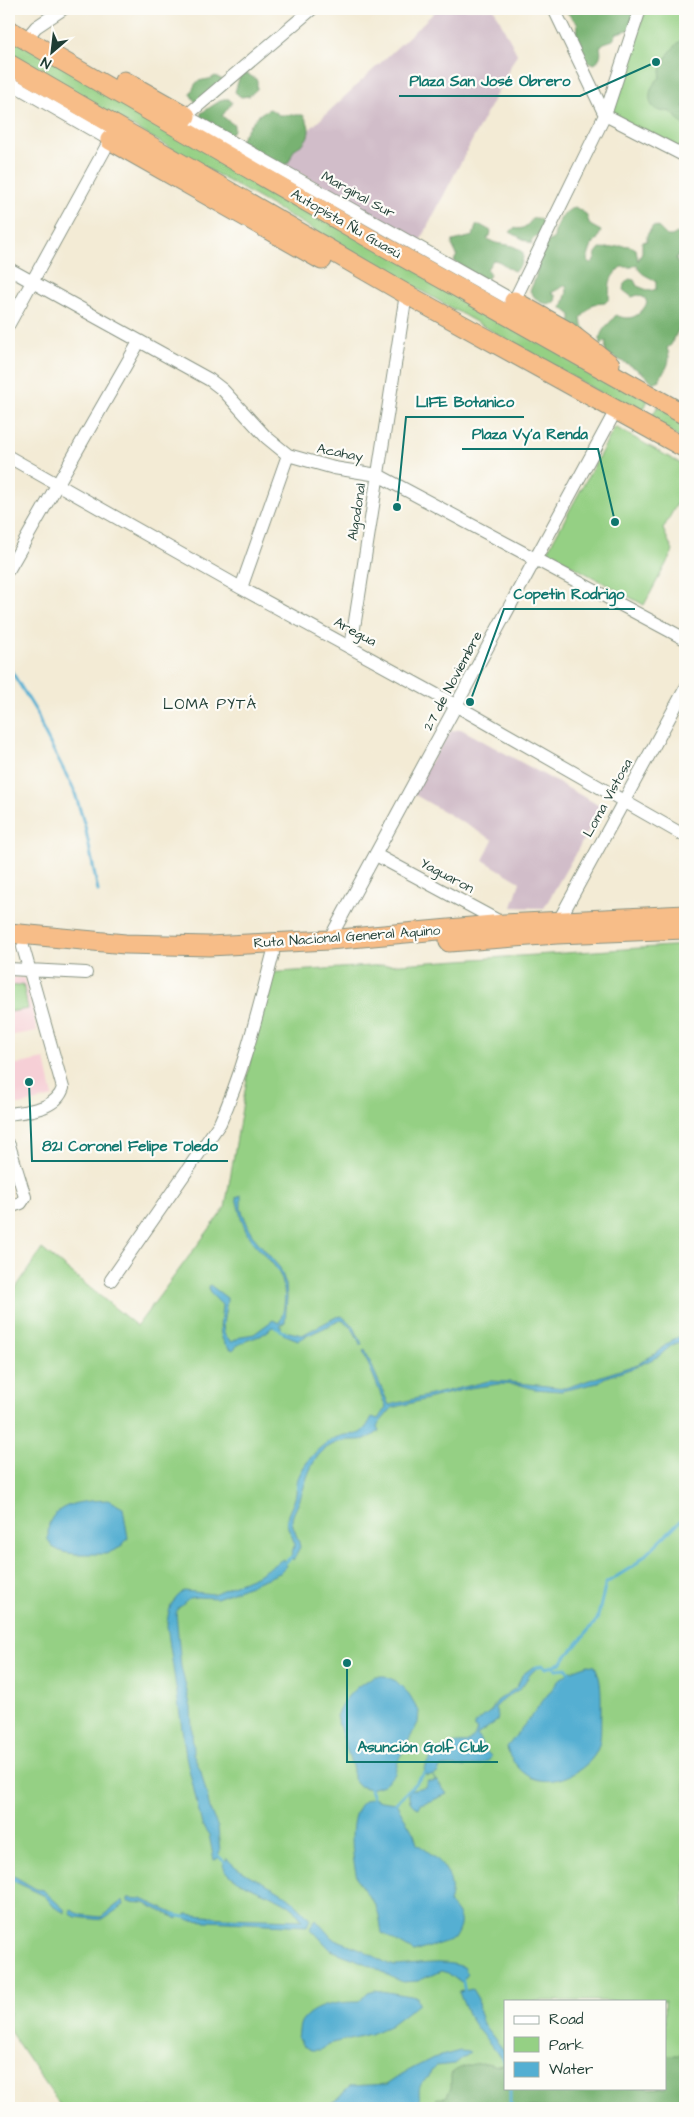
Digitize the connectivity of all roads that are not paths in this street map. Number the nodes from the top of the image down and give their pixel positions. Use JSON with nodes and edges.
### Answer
{"nodes":[{"id":1,"x":63,"y":9,"type":"edge"},
{"id":2,"x":312,"y":9,"type":"edge"},
{"id":3,"x":554,"y":9,"type":"edge"},
{"id":4,"x":640,"y":9,"type":"edge"},
{"id":5,"x":16,"y":33,"type":"edge"},
{"id":6,"x":50,"y":53,"type":"junction"},
{"id":7,"x":9,"y":64,"type":"edge"},
{"id":8,"x":9,"y":68,"type":"edge"},
{"id":9,"x":9,"y":82,"type":"edge"},
{"id":10,"x":70,"y":99,"type":"junction"},
{"id":11,"x":605,"y":114,"type":"junction"},
{"id":12,"x":186,"y":116,"type":"junction"},
{"id":13,"x":110,"y":140,"type":"junction"},
{"id":14,"x":685,"y":156,"type":"edge"},
{"id":15,"x":9,"y":269,"type":"edge"},
{"id":16,"x":381,"y":279,"type":"junction"},
{"id":17,"x":32,"y":282,"type":"junction"},
{"id":18,"x":406,"y":294,"type":"junction"},
{"id":19,"x":514,"y":300,"type":"junction"},
{"id":20,"x":9,"y":324,"type":"edge"},
{"id":21,"x":139,"y":342,"type":"junction"},
{"id":22,"x":642,"y":391,"type":"junction"},
{"id":23,"x":616,"y":410,"type":"junction"},
{"id":24,"x":685,"y":415,"type":"edge"},
{"id":25,"x":685,"y":448,"type":"edge"},
{"id":26,"x":288,"y":455,"type":"junction"},
{"id":27,"x":9,"y":457,"type":"edge"},
{"id":28,"x":378,"y":475,"type":"junction"},
{"id":29,"x":58,"y":484,"type":"junction"},
{"id":30,"x":536,"y":559,"type":"junction"},
{"id":31,"x":9,"y":569,"type":"edge"},
{"id":32,"x":241,"y":588,"type":"junction"},
{"id":33,"x":685,"y":639,"type":"edge"},
{"id":34,"x":351,"y":647,"type":"junction"},
{"id":35,"x":685,"y":689,"type":"edge"},
{"id":36,"x":457,"y":706,"type":"junction"},
{"id":37,"x":623,"y":801,"type":"junction"},
{"id":38,"x":685,"y":836,"type":"edge"},
{"id":39,"x":376,"y":855,"type":"junction"},
{"id":40,"x":685,"y":915,"type":"edge"},
{"id":41,"x":558,"y":922,"type":"junction"},
{"id":42,"x":504,"y":924,"type":"junction"},
{"id":43,"x":685,"y":929,"type":"edge"},
{"id":44,"x":9,"y":933,"type":"edge"},
{"id":45,"x":329,"y":940,"type":"junction"},
{"id":46,"x":16,"y":946,"type":"edge"},
{"id":47,"x":273,"y":954,"type":"junction"},
{"id":48,"x":9,"y":969,"type":"edge"},
{"id":49,"x":30,"y":970,"type":"junction"},
{"id":50,"x":86,"y":973,"type":"dead end"},
{"id":51,"x":9,"y":1114,"type":"edge"},
{"id":52,"x":9,"y":1145,"type":"edge"},
{"id":53,"x":9,"y":1207,"type":"edge"},
{"id":54,"x":111,"y":1280,"type":"dead end"}],
"edges":[{"from":1,"to":5,"type":"street"},
{"from":2,"to":12,"type":"street"},
{"from":3,"to":11,"type":"street"},
{"from":4,"to":11,"type":"street"},
{"from":5,"to":6,"type":"highway","name":"Autopista Ñu Guasú"},
{"from":6,"to":12,"type":"highway"},
{"from":6,"to":22,"type":"highway","name":"Autopista Ñu Guasú"},
{"from":7,"to":10,"type":"highway"},
{"from":8,"to":10,"type":"highway"},
{"from":9,"to":13,"type":"street"},
{"from":10,"to":16,"type":"highway"},
{"from":11,"to":14,"type":"street"},
{"from":11,"to":19,"type":"street"},
{"from":12,"to":19,"type":"street","name":"Marginal Sur"},
{"from":13,"to":16,"type":"highway"},
{"from":13,"to":17,"type":"street"},
{"from":15,"to":17,"type":"street","name":"Acahay"},
{"from":16,"to":18,"type":"highway"},
{"from":17,"to":20,"type":"street"},
{"from":17,"to":21,"type":"street","name":"Acahay"},
{"from":18,"to":23,"type":"highway"},
{"from":18,"to":28,"type":"street","name":"Algodonal"},
{"from":19,"to":22,"type":"highway"},
{"from":21,"to":26,"type":"street","name":"Acahay"},
{"from":21,"to":29,"type":"street"},
{"from":22,"to":24,"type":"highway","name":"Autopista Ñu Guasú"},
{"from":23,"to":25,"type":"highway"},
{"from":23,"to":30,"type":"street","name":"27 de Noviembre"},
{"from":26,"to":28,"type":"street","name":"Acahay"},
{"from":26,"to":32,"type":"street"},
{"from":27,"to":29,"type":"street","name":"Aregua"},
{"from":28,"to":30,"type":"street","name":"Acahay"},
{"from":28,"to":34,"type":"street","name":"Algodonal"},
{"from":29,"to":31,"type":"street"},
{"from":29,"to":32,"type":"street","name":"Aregua"},
{"from":30,"to":33,"type":"street","name":"Acahay"},
{"from":30,"to":36,"type":"street","name":"27 de Noviembre"},
{"from":32,"to":34,"type":"street","name":"Aregua"},
{"from":34,"to":36,"type":"street","name":"Aregua"},
{"from":35,"to":37,"type":"street","name":"Loma Vistosa"},
{"from":36,"to":37,"type":"street","name":"Aregua"},
{"from":36,"to":39,"type":"street","name":"27 de Noviembre"},
{"from":37,"to":38,"type":"street","name":"Aregua"},
{"from":37,"to":41,"type":"street","name":"Loma Vistosa"},
{"from":39,"to":42,"type":"street","name":"Yaguaron"},
{"from":39,"to":45,"type":"street","name":"27 de Noviembre"},
{"from":40,"to":41,"type":"highway","name":"Ruta Nacional General Aquino"},
{"from":41,"to":42,"type":"highway","name":"Ruta Nacional General Aquino"},
{"from":42,"to":45,"type":"highway","name":"Ruta Nacional General Aquino"},
{"from":43,"to":47,"type":"highway","name":"Ruta Nacional General Aquino"},
{"from":44,"to":45,"type":"highway","name":"Ruta Nacional General Aquino"},
{"from":46,"to":47,"type":"highway","name":"Ruta Nacional General Aquino"},
{"from":46,"to":49,"type":"street"},
{"from":47,"to":54,"type":"street"},
{"from":48,"to":49,"type":"street"},
{"from":49,"to":50,"type":"street"},
{"from":49,"to":51,"type":"street"},
{"from":52,"to":53,"type":"street"}]}
